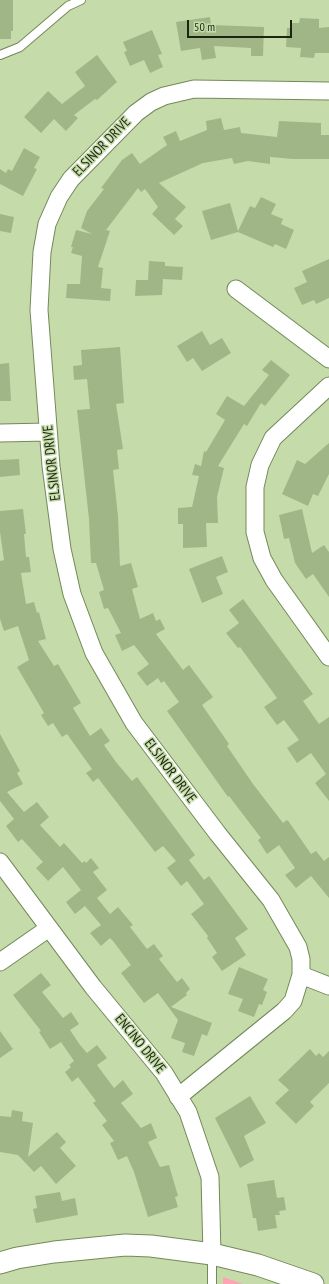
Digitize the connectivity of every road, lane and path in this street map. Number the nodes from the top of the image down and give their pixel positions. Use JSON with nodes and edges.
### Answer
{"nodes":[{"id":1,"x":81,"y":0,"type":"edge"},
{"id":2,"x":0,"y":55,"type":"edge"},
{"id":3,"x":329,"y":92,"type":"edge"},
{"id":4,"x":236,"y":289,"type":"dead end"},
{"id":5,"x":329,"y":359,"type":"edge"},
{"id":6,"x":329,"y":386,"type":"edge"},
{"id":7,"x":0,"y":432,"type":"edge"},
{"id":8,"x":48,"y":432,"type":"junction"},
{"id":9,"x":329,"y":657,"type":"edge"},
{"id":10,"x":0,"y":862,"type":"edge"},
{"id":11,"x":49,"y":928,"type":"junction"},
{"id":12,"x":0,"y":962,"type":"edge"},
{"id":13,"x":301,"y":975,"type":"junction"},
{"id":14,"x":329,"y":986,"type":"edge"},
{"id":15,"x":178,"y":1097,"type":"junction"},
{"id":16,"x":212,"y":1254,"type":"junction"},
{"id":17,"x":1,"y":1260,"type":"edge"},
{"id":18,"x":212,"y":1281,"type":"edge"},
{"id":19,"x":313,"y":1284,"type":"edge"}],
"edges":[{"from":1,"to":2,"type":"lane"},
{"from":3,"to":8,"type":"street","name":"ELSINOR DRIVE"},
{"from":4,"to":5,"type":"street"},
{"from":6,"to":9,"type":"street"},
{"from":7,"to":8,"type":"street"},
{"from":8,"to":13,"type":"street","name":"ELSINOR DRIVE"},
{"from":10,"to":11,"type":"street","name":"ENCINO DRIVE"},
{"from":11,"to":12,"type":"street"},
{"from":11,"to":15,"type":"street","name":"ENCINO DRIVE"},
{"from":13,"to":14,"type":"street"},
{"from":13,"to":15,"type":"street","name":"ELSINOR DRIVE"},
{"from":15,"to":16,"type":"street","name":"ENCINO DRIVE"},
{"from":16,"to":17,"type":"street"},
{"from":16,"to":18,"type":"lane"},
{"from":16,"to":19,"type":"street"}]}
